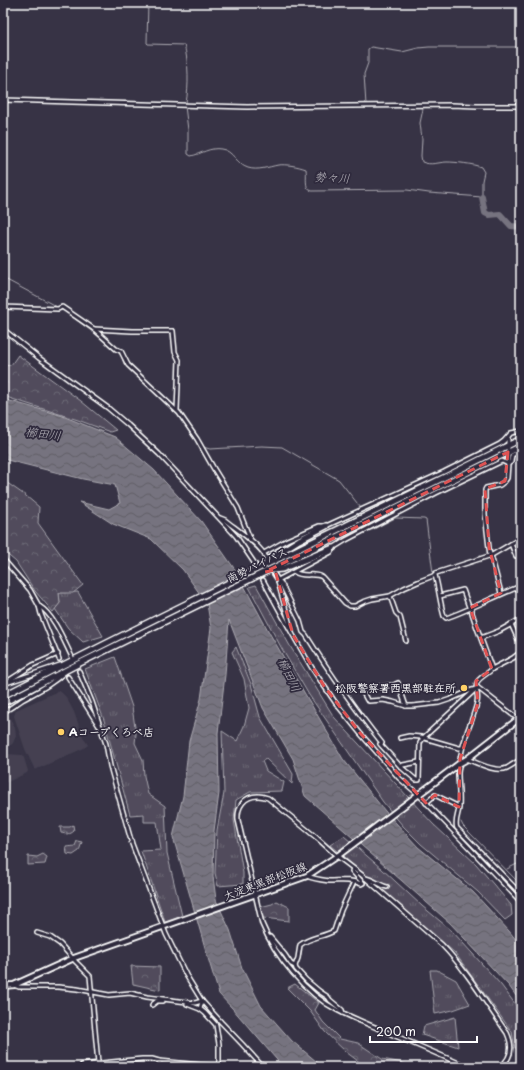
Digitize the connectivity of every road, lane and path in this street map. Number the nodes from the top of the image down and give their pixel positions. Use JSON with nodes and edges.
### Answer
{"nodes":[{"id":1,"x":3,"y":100,"type":"edge"},
{"id":2,"x":521,"y":106,"type":"edge"},
{"id":3,"x":3,"y":307,"type":"edge"},
{"id":4,"x":3,"y":329,"type":"edge"},
{"id":5,"x":94,"y":330,"type":"junction"},
{"id":6,"x":177,"y":410,"type":"junction"},
{"id":7,"x":521,"y":431,"type":"edge"},
{"id":8,"x":508,"y":437,"type":"junction"},
{"id":9,"x":521,"y":439,"type":"edge"},
{"id":10,"x":508,"y":446,"type":"junction"},
{"id":11,"x":521,"y":446,"type":"edge"},
{"id":12,"x":521,"y":450,"type":"edge"},
{"id":13,"x":508,"y":452,"type":"junction"},
{"id":14,"x":508,"y":464,"type":"junction"},
{"id":15,"x":219,"y":518,"type":"junction"},
{"id":16,"x":326,"y":526,"type":"junction"},
{"id":17,"x":521,"y":538,"type":"edge"},
{"id":18,"x":251,"y":541,"type":"junction"},
{"id":19,"x":511,"y":545,"type":"junction"},
{"id":20,"x":333,"y":548,"type":"junction"},
{"id":21,"x":264,"y":553,"type":"junction"},
{"id":22,"x":491,"y":556,"type":"junction"},
{"id":23,"x":517,"y":556,"type":"dead end"},
{"id":24,"x":266,"y":558,"type":"dead end"},
{"id":25,"x":3,"y":559,"type":"edge"},
{"id":26,"x":255,"y":566,"type":"junction"},
{"id":27,"x":261,"y":566,"type":"junction"},
{"id":28,"x":265,"y":572,"type":"junction"},
{"id":29,"x":295,"y":572,"type":"junction"},
{"id":30,"x":274,"y":574,"type":"dead end"},
{"id":31,"x":435,"y":575,"type":"junction"},
{"id":32,"x":263,"y":580,"type":"dead end"},
{"id":33,"x":278,"y":580,"type":"junction"},
{"id":34,"x":521,"y":586,"type":"edge"},
{"id":35,"x":501,"y":593,"type":"junction"},
{"id":36,"x":390,"y":596,"type":"junction"},
{"id":37,"x":440,"y":596,"type":"junction"},
{"id":38,"x":39,"y":606,"type":"junction"},
{"id":39,"x":472,"y":608,"type":"junction"},
{"id":40,"x":521,"y":619,"type":"edge"},
{"id":41,"x":511,"y":624,"type":"junction"},
{"id":42,"x":293,"y":635,"type":"junction"},
{"id":43,"x":481,"y":638,"type":"junction"},
{"id":44,"x":406,"y":641,"type":"dead end"},
{"id":45,"x":521,"y":646,"type":"edge"},
{"id":46,"x":521,"y":652,"type":"edge"},
{"id":47,"x":58,"y":654,"type":"junction"},
{"id":48,"x":73,"y":658,"type":"junction"},
{"id":49,"x":59,"y":659,"type":"dead end"},
{"id":50,"x":67,"y":663,"type":"junction"},
{"id":51,"x":70,"y":668,"type":"junction"},
{"id":52,"x":492,"y":668,"type":"junction"},
{"id":53,"x":79,"y":671,"type":"dead end"},
{"id":54,"x":68,"y":678,"type":"dead end"},
{"id":55,"x":3,"y":684,"type":"edge"},
{"id":56,"x":477,"y":688,"type":"junction"},
{"id":57,"x":3,"y":696,"type":"edge"},
{"id":58,"x":3,"y":703,"type":"edge"},
{"id":59,"x":406,"y":706,"type":"junction"},
{"id":60,"x":3,"y":712,"type":"edge"},
{"id":61,"x":519,"y":720,"type":"edge"},
{"id":62,"x":102,"y":731,"type":"junction"},
{"id":63,"x":400,"y":738,"type":"dead end"},
{"id":64,"x":423,"y":738,"type":"junction"},
{"id":65,"x":462,"y":748,"type":"junction"},
{"id":66,"x":467,"y":759,"type":"junction"},
{"id":67,"x":521,"y":759,"type":"edge"},
{"id":68,"x":419,"y":762,"type":"junction"},
{"id":69,"x":460,"y":763,"type":"junction"},
{"id":70,"x":401,"y":767,"type":"junction"},
{"id":71,"x":418,"y":795,"type":"junction"},
{"id":72,"x":426,"y":803,"type":"junction"},
{"id":73,"x":459,"y":807,"type":"junction"},
{"id":74,"x":339,"y":855,"type":"junction"},
{"id":75,"x":353,"y":868,"type":"junction"},
{"id":76,"x":307,"y":876,"type":"junction"},
{"id":77,"x":365,"y":878,"type":"junction"},
{"id":78,"x":354,"y":882,"type":"junction"},
{"id":79,"x":387,"y":887,"type":"dead end"},
{"id":80,"x":521,"y":894,"type":"edge"},
{"id":81,"x":254,"y":895,"type":"junction"},
{"id":82,"x":521,"y":902,"type":"edge"},
{"id":83,"x":164,"y":927,"type":"junction"},
{"id":84,"x":37,"y":933,"type":"dead end"},
{"id":85,"x":268,"y":936,"type":"junction"},
{"id":86,"x":74,"y":958,"type":"junction"},
{"id":87,"x":295,"y":966,"type":"junction"},
{"id":88,"x":14,"y":985,"type":"junction"},
{"id":89,"x":3,"y":986,"type":"edge"},
{"id":90,"x":91,"y":993,"type":"junction"},
{"id":91,"x":166,"y":1000,"type":"junction"},
{"id":92,"x":202,"y":1000,"type":"junction"},
{"id":93,"x":152,"y":1005,"type":"dead end"},
{"id":94,"x":200,"y":1009,"type":"junction"},
{"id":95,"x":343,"y":1013,"type":"junction"},
{"id":96,"x":159,"y":1061,"type":"junction"},
{"id":97,"x":98,"y":1063,"type":"junction"},
{"id":98,"x":82,"y":1065,"type":"dead end"},
{"id":99,"x":160,"y":1067,"type":"edge"},
{"id":100,"x":263,"y":1067,"type":"edge"},
{"id":101,"x":468,"y":1067,"type":"edge"},
{"id":102,"x":500,"y":1067,"type":"edge"}],
"edges":[{"from":1,"to":2,"type":"street"},
{"from":3,"to":5,"type":"street"},
{"from":4,"to":15,"type":"street"},
{"from":5,"to":6,"type":"street"},
{"from":5,"to":6,"type":"street"},
{"from":6,"to":18,"type":"street"},
{"from":7,"to":8,"type":"street"},
{"from":8,"to":10,"type":"street"},
{"from":8,"to":16,"type":"street"},
{"from":9,"to":10,"type":"highway","name":"南勢バイパス"},
{"from":10,"to":13,"type":"street"},
{"from":10,"to":27,"type":"highway","name":"南勢バイパス"},
{"from":11,"to":13,"type":"highway","name":"南勢バイパス"},
{"from":12,"to":14,"type":"street"},
{"from":13,"to":14,"type":"street"},
{"from":13,"to":28,"type":"highway","name":"南勢バイパス"},
{"from":14,"to":20,"type":"street"},
{"from":14,"to":22,"type":"street"},
{"from":15,"to":18,"type":"street"},
{"from":15,"to":26,"type":"street"},
{"from":16,"to":21,"type":"street"},
{"from":16,"to":27,"type":"highway"},
{"from":17,"to":19,"type":"street"},
{"from":18,"to":21,"type":"street"},
{"from":19,"to":22,"type":"street"},
{"from":19,"to":23,"type":"street"},
{"from":20,"to":28,"type":"highway"},
{"from":20,"to":29,"type":"street"},
{"from":21,"to":24,"type":"street"},
{"from":22,"to":31,"type":"street"},
{"from":22,"to":35,"type":"street"},
{"from":25,"to":38,"type":"street"},
{"from":26,"to":27,"type":"highway","name":"南勢バイパス"},
{"from":26,"to":48,"type":"highway","name":"南勢バイパス"},
{"from":28,"to":51,"type":"highway","name":"南勢バイパス"},
{"from":29,"to":33,"type":"street"},
{"from":29,"to":36,"type":"street"},
{"from":30,"to":33,"type":"street"},
{"from":31,"to":36,"type":"street"},
{"from":31,"to":37,"type":"street"},
{"from":32,"to":42,"type":"street"},
{"from":33,"to":42,"type":"street"},
{"from":33,"to":70,"type":"street"},
{"from":34,"to":35,"type":"street"},
{"from":35,"to":39,"type":"street"},
{"from":36,"to":44,"type":"street"},
{"from":37,"to":39,"type":"street"},
{"from":37,"to":39,"type":"street"},
{"from":38,"to":47,"type":"street"},
{"from":38,"to":48,"type":"street"},
{"from":39,"to":43,"type":"street"},
{"from":40,"to":41,"type":"street"},
{"from":41,"to":43,"type":"street"},
{"from":41,"to":45,"type":"street"},
{"from":42,"to":71,"type":"street"},
{"from":43,"to":52,"type":"street"},
{"from":46,"to":52,"type":"street"},
{"from":47,"to":49,"type":"street"},
{"from":47,"to":55,"type":"street"},
{"from":48,"to":50,"type":"highway","name":"南勢バイパス"},
{"from":50,"to":55,"type":"street"},
{"from":50,"to":57,"type":"highway","name":"南勢バイパス"},
{"from":51,"to":58,"type":"highway","name":"南勢バイパス"},
{"from":51,"to":60,"type":"street"},
{"from":52,"to":56,"type":"street"},
{"from":53,"to":62,"type":"street"},
{"from":54,"to":62,"type":"street"},
{"from":56,"to":59,"type":"street"},
{"from":56,"to":61,"type":"street"},
{"from":56,"to":64,"type":"street"},
{"from":56,"to":65,"type":"street"},
{"from":59,"to":59,"type":"street"},
{"from":61,"to":66,"type":"main road","name":"大淀東黒部松阪線"},
{"from":62,"to":83,"type":"street"},
{"from":63,"to":64,"type":"street"},
{"from":64,"to":65,"type":"street"},
{"from":64,"to":68,"type":"street"},
{"from":65,"to":69,"type":"street"},
{"from":66,"to":67,"type":"street"},
{"from":66,"to":69,"type":"main road","name":"大淀東黒部松阪線"},
{"from":68,"to":70,"type":"street"},
{"from":68,"to":70,"type":"street"},
{"from":69,"to":71,"type":"main road","name":"大淀東黒部松阪線"},
{"from":69,"to":73,"type":"street"},
{"from":71,"to":72,"type":"street"},
{"from":71,"to":74,"type":"main road","name":"大淀東黒部松阪線"},
{"from":72,"to":73,"type":"street"},
{"from":72,"to":82,"type":"street"},
{"from":73,"to":80,"type":"street"},
{"from":74,"to":75,"type":"street"},
{"from":74,"to":76,"type":"main road","name":"大淀東黒部松阪線"},
{"from":74,"to":81,"type":"street"},
{"from":75,"to":77,"type":"street"},
{"from":75,"to":78,"type":"street"},
{"from":76,"to":78,"type":"street"},
{"from":76,"to":81,"type":"main road","name":"大淀東黒部松阪線"},
{"from":77,"to":79,"type":"street"},
{"from":77,"to":102,"type":"street"},
{"from":78,"to":87,"type":"street"},
{"from":81,"to":83,"type":"main road","name":"大淀東黒部松阪線"},
{"from":81,"to":85,"type":"street"},
{"from":83,"to":86,"type":"main road","name":"大淀東黒部松阪線"},
{"from":83,"to":92,"type":"street"},
{"from":84,"to":86,"type":"street"},
{"from":85,"to":87,"type":"street"},
{"from":85,"to":95,"type":"street"},
{"from":86,"to":88,"type":"main road","name":"大淀東黒部松阪線"},
{"from":86,"to":90,"type":"street"},
{"from":87,"to":95,"type":"street"},
{"from":88,"to":89,"type":"main road","name":"大淀東黒部松阪線"},
{"from":88,"to":90,"type":"street"},
{"from":90,"to":91,"type":"street"},
{"from":90,"to":97,"type":"street"},
{"from":91,"to":92,"type":"street"},
{"from":91,"to":93,"type":"street"},
{"from":91,"to":94,"type":"street"},
{"from":92,"to":94,"type":"street"},
{"from":92,"to":100,"type":"street"},
{"from":94,"to":96,"type":"street"},
{"from":95,"to":101,"type":"street"},
{"from":96,"to":97,"type":"street"},
{"from":96,"to":99,"type":"street"},
{"from":97,"to":98,"type":"street"}]}
